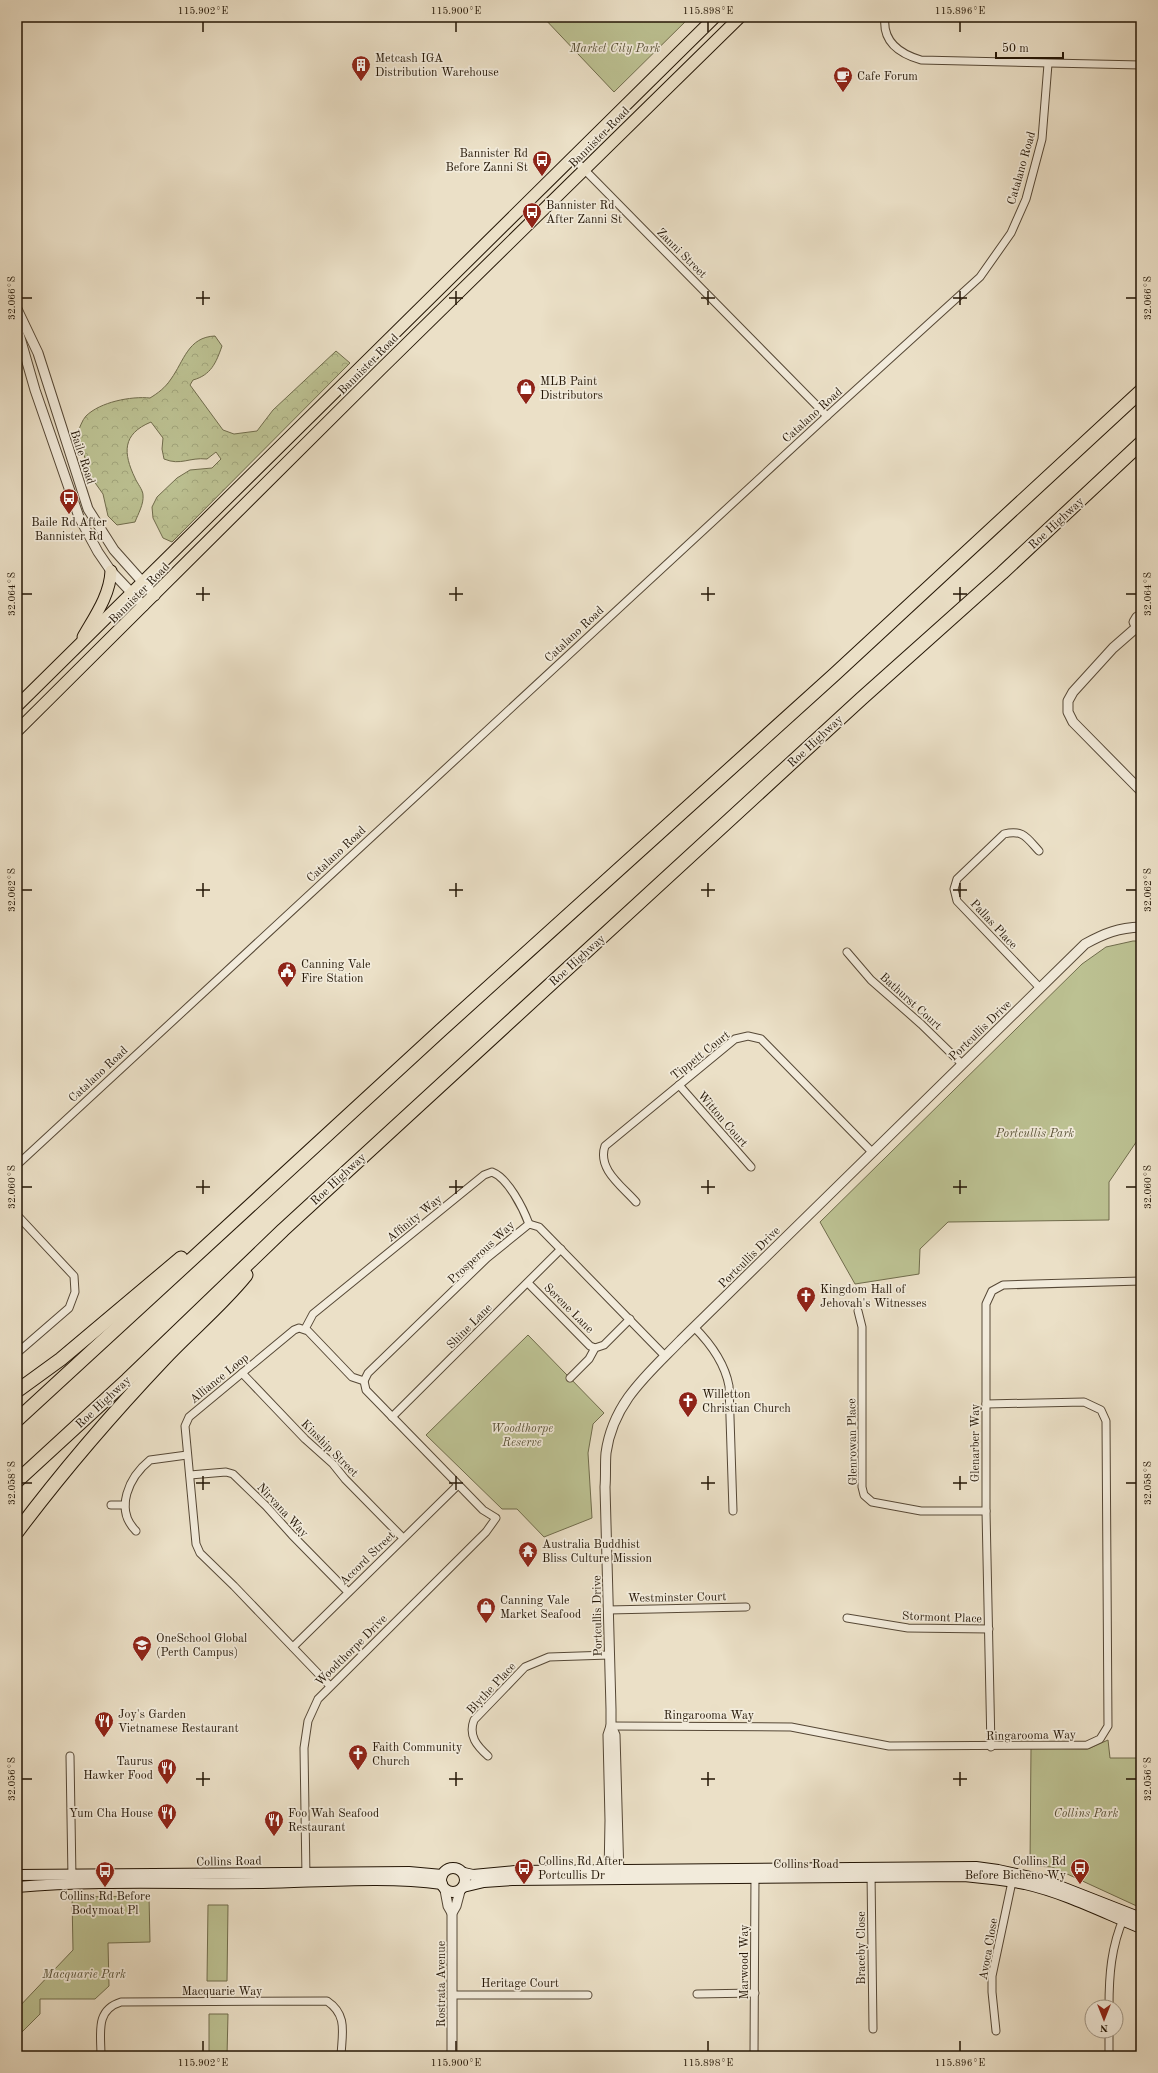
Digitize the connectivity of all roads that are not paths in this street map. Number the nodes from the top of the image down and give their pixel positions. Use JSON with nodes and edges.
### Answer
{"nodes":[{"id":1,"x":715,"y":17,"type":"edge"},
{"id":2,"x":740,"y":17,"type":"edge"},
{"id":3,"x":885,"y":17,"type":"edge"},
{"id":4,"x":1048,"y":64,"type":"junction"},
{"id":5,"x":1141,"y":65,"type":"edge"},
{"id":6,"x":572,"y":157,"type":"junction"},
{"id":7,"x":585,"y":169,"type":"junction"},
{"id":8,"x":17,"y":309,"type":"edge"},
{"id":9,"x":17,"y":327,"type":"edge"},
{"id":10,"x":1141,"y":386,"type":"edge"},
{"id":11,"x":1141,"y":391,"type":"edge"},
{"id":12,"x":52,"y":399,"type":"junction"},
{"id":13,"x":41,"y":403,"type":"junction"},
{"id":14,"x":1117,"y":413,"type":"junction"},
{"id":15,"x":827,"y":416,"type":"junction"},
{"id":16,"x":58,"y":419,"type":"junction"},
{"id":17,"x":47,"y":423,"type":"junction"},
{"id":18,"x":1141,"y":443,"type":"edge"},
{"id":19,"x":1141,"y":447,"type":"edge"},
{"id":20,"x":1120,"y":464,"type":"junction"},
{"id":21,"x":111,"y":571,"type":"junction"},
{"id":22,"x":143,"y":582,"type":"junction"},
{"id":23,"x":132,"y":594,"type":"junction"},
{"id":24,"x":154,"y":596,"type":"junction"},
{"id":25,"x":144,"y":606,"type":"junction"},
{"id":26,"x":1139,"y":620,"type":"edge"},
{"id":27,"x":78,"y":646,"type":"junction"},
{"id":28,"x":17,"y":706,"type":"edge"},
{"id":29,"x":17,"y":731,"type":"edge"},
{"id":30,"x":1141,"y":791,"type":"edge"},
{"id":31,"x":1039,"y":851,"type":"dead end"},
{"id":32,"x":1141,"y":928,"type":"edge"},
{"id":33,"x":847,"y":952,"type":"dead end"},
{"id":34,"x":1040,"y":988,"type":"junction"},
{"id":35,"x":962,"y":1064,"type":"junction"},
{"id":36,"x":679,"y":1085,"type":"junction"},
{"id":37,"x":872,"y":1152,"type":"junction"},
{"id":38,"x":302,"y":1157,"type":"junction"},
{"id":39,"x":17,"y":1165,"type":"edge"},
{"id":40,"x":752,"y":1167,"type":"dead end"},
{"id":41,"x":636,"y":1202,"type":"dead end"},
{"id":42,"x":17,"y":1215,"type":"edge"},
{"id":43,"x":529,"y":1224,"type":"junction"},
{"id":44,"x":283,"y":1230,"type":"junction"},
{"id":45,"x":561,"y":1250,"type":"junction"},
{"id":46,"x":528,"y":1282,"type":"junction"},
{"id":47,"x":1141,"y":1282,"type":"edge"},
{"id":48,"x":858,"y":1311,"type":"dead end"},
{"id":49,"x":630,"y":1319,"type":"junction"},
{"id":50,"x":694,"y":1327,"type":"junction"},
{"id":51,"x":305,"y":1329,"type":"junction"},
{"id":52,"x":595,"y":1348,"type":"junction"},
{"id":53,"x":17,"y":1353,"type":"edge"},
{"id":54,"x":665,"y":1356,"type":"junction"},
{"id":55,"x":242,"y":1373,"type":"junction"},
{"id":56,"x":570,"y":1378,"type":"dead end"},
{"id":57,"x":364,"y":1381,"type":"junction"},
{"id":58,"x":17,"y":1391,"type":"edge"},
{"id":59,"x":986,"y":1404,"type":"junction"},
{"id":60,"x":392,"y":1417,"type":"junction"},
{"id":61,"x":17,"y":1420,"type":"edge"},
{"id":62,"x":187,"y":1455,"type":"junction"},
{"id":63,"x":190,"y":1475,"type":"junction"},
{"id":64,"x":17,"y":1481,"type":"edge"},
{"id":65,"x":458,"y":1485,"type":"junction"},
{"id":66,"x":125,"y":1504,"type":"junction"},
{"id":67,"x":111,"y":1505,"type":"dead end"},
{"id":68,"x":732,"y":1511,"type":"dead end"},
{"id":69,"x":986,"y":1511,"type":"junction"},
{"id":70,"x":136,"y":1531,"type":"dead end"},
{"id":71,"x":17,"y":1532,"type":"edge"},
{"id":72,"x":403,"y":1538,"type":"junction"},
{"id":73,"x":348,"y":1592,"type":"junction"},
{"id":74,"x":746,"y":1607,"type":"dead end"},
{"id":75,"x":608,"y":1610,"type":"junction"},
{"id":76,"x":847,"y":1618,"type":"dead end"},
{"id":77,"x":989,"y":1629,"type":"junction"},
{"id":78,"x":293,"y":1647,"type":"junction"},
{"id":79,"x":609,"y":1655,"type":"junction"},
{"id":80,"x":330,"y":1686,"type":"junction"},
{"id":81,"x":611,"y":1726,"type":"junction"},
{"id":82,"x":991,"y":1747,"type":"junction"},
{"id":83,"x":70,"y":1756,"type":"dead end"},
{"id":84,"x":488,"y":1756,"type":"dead end"},
{"id":85,"x":871,"y":1872,"type":"junction"},
{"id":86,"x":464,"y":1873,"type":"junction"},
{"id":87,"x":755,"y":1873,"type":"junction"},
{"id":88,"x":17,"y":1875,"type":"edge"},
{"id":89,"x":614,"y":1875,"type":"junction"},
{"id":90,"x":306,"y":1877,"type":"junction"},
{"id":91,"x":1012,"y":1877,"type":"junction"},
{"id":92,"x":72,"y":1880,"type":"junction"},
{"id":93,"x":443,"y":1883,"type":"junction"},
{"id":94,"x":17,"y":1888,"type":"edge"},
{"id":95,"x":462,"y":1889,"type":"junction"},
{"id":96,"x":452,"y":1913,"type":"junction"},
{"id":97,"x":1124,"y":1916,"type":"junction"},
{"id":98,"x":1141,"y":1918,"type":"edge"},
{"id":99,"x":1141,"y":1928,"type":"edge"},
{"id":100,"x":755,"y":1993,"type":"junction"},
{"id":101,"x":698,"y":1994,"type":"dead end"},
{"id":102,"x":453,"y":1995,"type":"junction"},
{"id":103,"x":588,"y":1995,"type":"dead end"},
{"id":104,"x":1109,"y":1999,"type":"edge"},
{"id":105,"x":873,"y":2029,"type":"dead end"},
{"id":106,"x":996,"y":2031,"type":"dead end"},
{"id":107,"x":1109,"y":2039,"type":"edge"},
{"id":108,"x":101,"y":2056,"type":"edge"},
{"id":109,"x":341,"y":2056,"type":"edge"},
{"id":110,"x":452,"y":2056,"type":"edge"},
{"id":111,"x":754,"y":2056,"type":"edge"},
{"id":112,"x":1109,"y":2056,"type":"edge"}],
"edges":[{"from":1,"to":6,"type":"main road","name":"Bannister Road"},
{"from":2,"to":7,"type":"main road","name":"Bannister Road"},
{"from":3,"to":4,"type":"street"},
{"from":4,"to":5,"type":"street"},
{"from":4,"to":15,"type":"street","name":"Catalano Road"},
{"from":6,"to":7,"type":"street","name":"Zanni Street"},
{"from":6,"to":22,"type":"main road","name":"Bannister Road"},
{"from":7,"to":15,"type":"street","name":"Zanni Street"},
{"from":7,"to":24,"type":"main road","name":"Bannister Road"},
{"from":8,"to":12,"type":"street","name":"Baile Road"},
{"from":9,"to":13,"type":"street","name":"Baile Road"},
{"from":10,"to":14,"type":"highway"},
{"from":11,"to":14,"type":"highway"},
{"from":12,"to":13,"type":"street"},
{"from":12,"to":16,"type":"street","name":"Baile Road"},
{"from":13,"to":17,"type":"street","name":"Baile Road"},
{"from":14,"to":38,"type":"highway"},
{"from":15,"to":39,"type":"street","name":"Catalano Road"},
{"from":16,"to":17,"type":"street"},
{"from":16,"to":22,"type":"street","name":"Baile Road"},
{"from":17,"to":21,"type":"street","name":"Baile Road"},
{"from":18,"to":20,"type":"highway","name":"Roe Highway"},
{"from":19,"to":20,"type":"highway"},
{"from":20,"to":44,"type":"highway","name":"Roe Highway"},
{"from":21,"to":23,"type":"street","name":"Baile Road"},
{"from":21,"to":27,"type":"main road"},
{"from":22,"to":23,"type":"main road","name":"Bannister Road"},
{"from":22,"to":24,"type":"street","name":"Baile Road"},
{"from":23,"to":25,"type":"street","name":"Baile Road"},
{"from":23,"to":27,"type":"main road","name":"Bannister Road"},
{"from":24,"to":25,"type":"main road","name":"Bannister Road"},
{"from":25,"to":29,"type":"main road","name":"Bannister Road"},
{"from":26,"to":30,"type":"street"},
{"from":27,"to":28,"type":"main road","name":"Bannister Road"},
{"from":31,"to":34,"type":"street","name":"Pallas Place"},
{"from":32,"to":34,"type":"street","name":"Portcullis Drive"},
{"from":33,"to":35,"type":"street","name":"Bathurst Court"},
{"from":34,"to":35,"type":"street","name":"Portcullis Drive"},
{"from":35,"to":37,"type":"street","name":"Portcullis Drive"},
{"from":36,"to":37,"type":"street","name":"Tippett Court"},
{"from":36,"to":40,"type":"street","name":"Witton Court"},
{"from":36,"to":41,"type":"street","name":"Tippett Court"},
{"from":37,"to":50,"type":"street","name":"Portcullis Drive"},
{"from":38,"to":58,"type":"highway"},
{"from":38,"to":61,"type":"highway"},
{"from":42,"to":53,"type":"street"},
{"from":43,"to":45,"type":"street","name":"Prosperous Way"},
{"from":43,"to":51,"type":"street","name":"Affinity Way"},
{"from":43,"to":57,"type":"street","name":"Prosperous Way"},
{"from":44,"to":64,"type":"highway","name":"Roe Highway"},
{"from":44,"to":71,"type":"highway"},
{"from":45,"to":46,"type":"street","name":"Shine Lane"},
{"from":45,"to":49,"type":"street","name":"Prosperous Way"},
{"from":46,"to":52,"type":"street","name":"Serene Lane"},
{"from":46,"to":60,"type":"street","name":"Shine Lane"},
{"from":47,"to":59,"type":"street","name":"Glenarber Way"},
{"from":48,"to":69,"type":"street","name":"Glenrowan Place"},
{"from":49,"to":52,"type":"street"},
{"from":49,"to":54,"type":"street","name":"Prosperous Way"},
{"from":50,"to":54,"type":"street","name":"Portcullis Drive"},
{"from":50,"to":68,"type":"street"},
{"from":51,"to":55,"type":"street","name":"Alliance Loop"},
{"from":51,"to":57,"type":"street"},
{"from":52,"to":56,"type":"street"},
{"from":54,"to":75,"type":"street","name":"Portcullis Drive"},
{"from":55,"to":62,"type":"street","name":"Alliance Loop"},
{"from":55,"to":72,"type":"street","name":"Kinship Street"},
{"from":57,"to":60,"type":"street"},
{"from":59,"to":69,"type":"street","name":"Glenarber Way"},
{"from":59,"to":82,"type":"street","name":"Ringarooma Way"},
{"from":60,"to":65,"type":"street"},
{"from":62,"to":63,"type":"street","name":"Alliance Loop"},
{"from":62,"to":66,"type":"street"},
{"from":63,"to":73,"type":"street","name":"Nirvana Way"},
{"from":63,"to":78,"type":"street","name":"Alliance Loop"},
{"from":65,"to":72,"type":"street","name":"Accord Street"},
{"from":65,"to":80,"type":"street","name":"Woodthorpe Drive"},
{"from":66,"to":67,"type":"street"},
{"from":66,"to":70,"type":"street"},
{"from":69,"to":77,"type":"street","name":"Glenarber Way"},
{"from":72,"to":73,"type":"street","name":"Accord Street"},
{"from":73,"to":78,"type":"street","name":"Accord Street"},
{"from":74,"to":75,"type":"street","name":"Westminster Court"},
{"from":75,"to":79,"type":"street","name":"Portcullis Drive"},
{"from":76,"to":77,"type":"street","name":"Stormont Place"},
{"from":77,"to":82,"type":"street","name":"Glenarber Way"},
{"from":78,"to":80,"type":"street","name":"Alliance Loop"},
{"from":79,"to":81,"type":"street","name":"Portcullis Drive"},
{"from":79,"to":84,"type":"street","name":"Blythe Place"},
{"from":80,"to":90,"type":"street","name":"Woodthorpe Drive"},
{"from":81,"to":82,"type":"street","name":"Ringarooma Way"},
{"from":81,"to":89,"type":"street","name":"Portcullis Drive"},
{"from":83,"to":92,"type":"street"},
{"from":85,"to":87,"type":"main road","name":"Collins Road"},
{"from":85,"to":91,"type":"main road","name":"Collins Road"},
{"from":85,"to":105,"type":"street","name":"Braceby Close"},
{"from":86,"to":89,"type":"main road","name":"Collins Road"},
{"from":86,"to":93,"type":"main road","name":"Collins Road"},
{"from":86,"to":95,"type":"main road"},
{"from":87,"to":89,"type":"main road","name":"Collins Road"},
{"from":87,"to":100,"type":"street","name":"Marwood Way"},
{"from":88,"to":92,"type":"main road","name":"Collins Road"},
{"from":89,"to":95,"type":"main road","name":"Collins Road"},
{"from":90,"to":92,"type":"main road","name":"Collins Road"},
{"from":90,"to":93,"type":"main road","name":"Collins Road"},
{"from":91,"to":97,"type":"main road","name":"Collins Road"},
{"from":91,"to":106,"type":"street","name":"Avoca Close"},
{"from":92,"to":94,"type":"main road","name":"Collins Road"},
{"from":93,"to":95,"type":"main road","name":"Collins Road"},
{"from":93,"to":96,"type":"street","name":"Rostrata Avenue"},
{"from":95,"to":96,"type":"street","name":"Rostrata Avenue"},
{"from":96,"to":102,"type":"street","name":"Rostrata Avenue"},
{"from":97,"to":98,"type":"main road","name":"Collins Road"},
{"from":97,"to":99,"type":"main road","name":"Collins Road"},
{"from":97,"to":104,"type":"street"},
{"from":100,"to":101,"type":"street"},
{"from":100,"to":111,"type":"street","name":"Marwood Way"},
{"from":102,"to":103,"type":"street","name":"Heritage Court"},
{"from":102,"to":110,"type":"street","name":"Rostrata Avenue"},
{"from":107,"to":112,"type":"street"},
{"from":108,"to":109,"type":"street","name":"Macquarie Way"}]}
